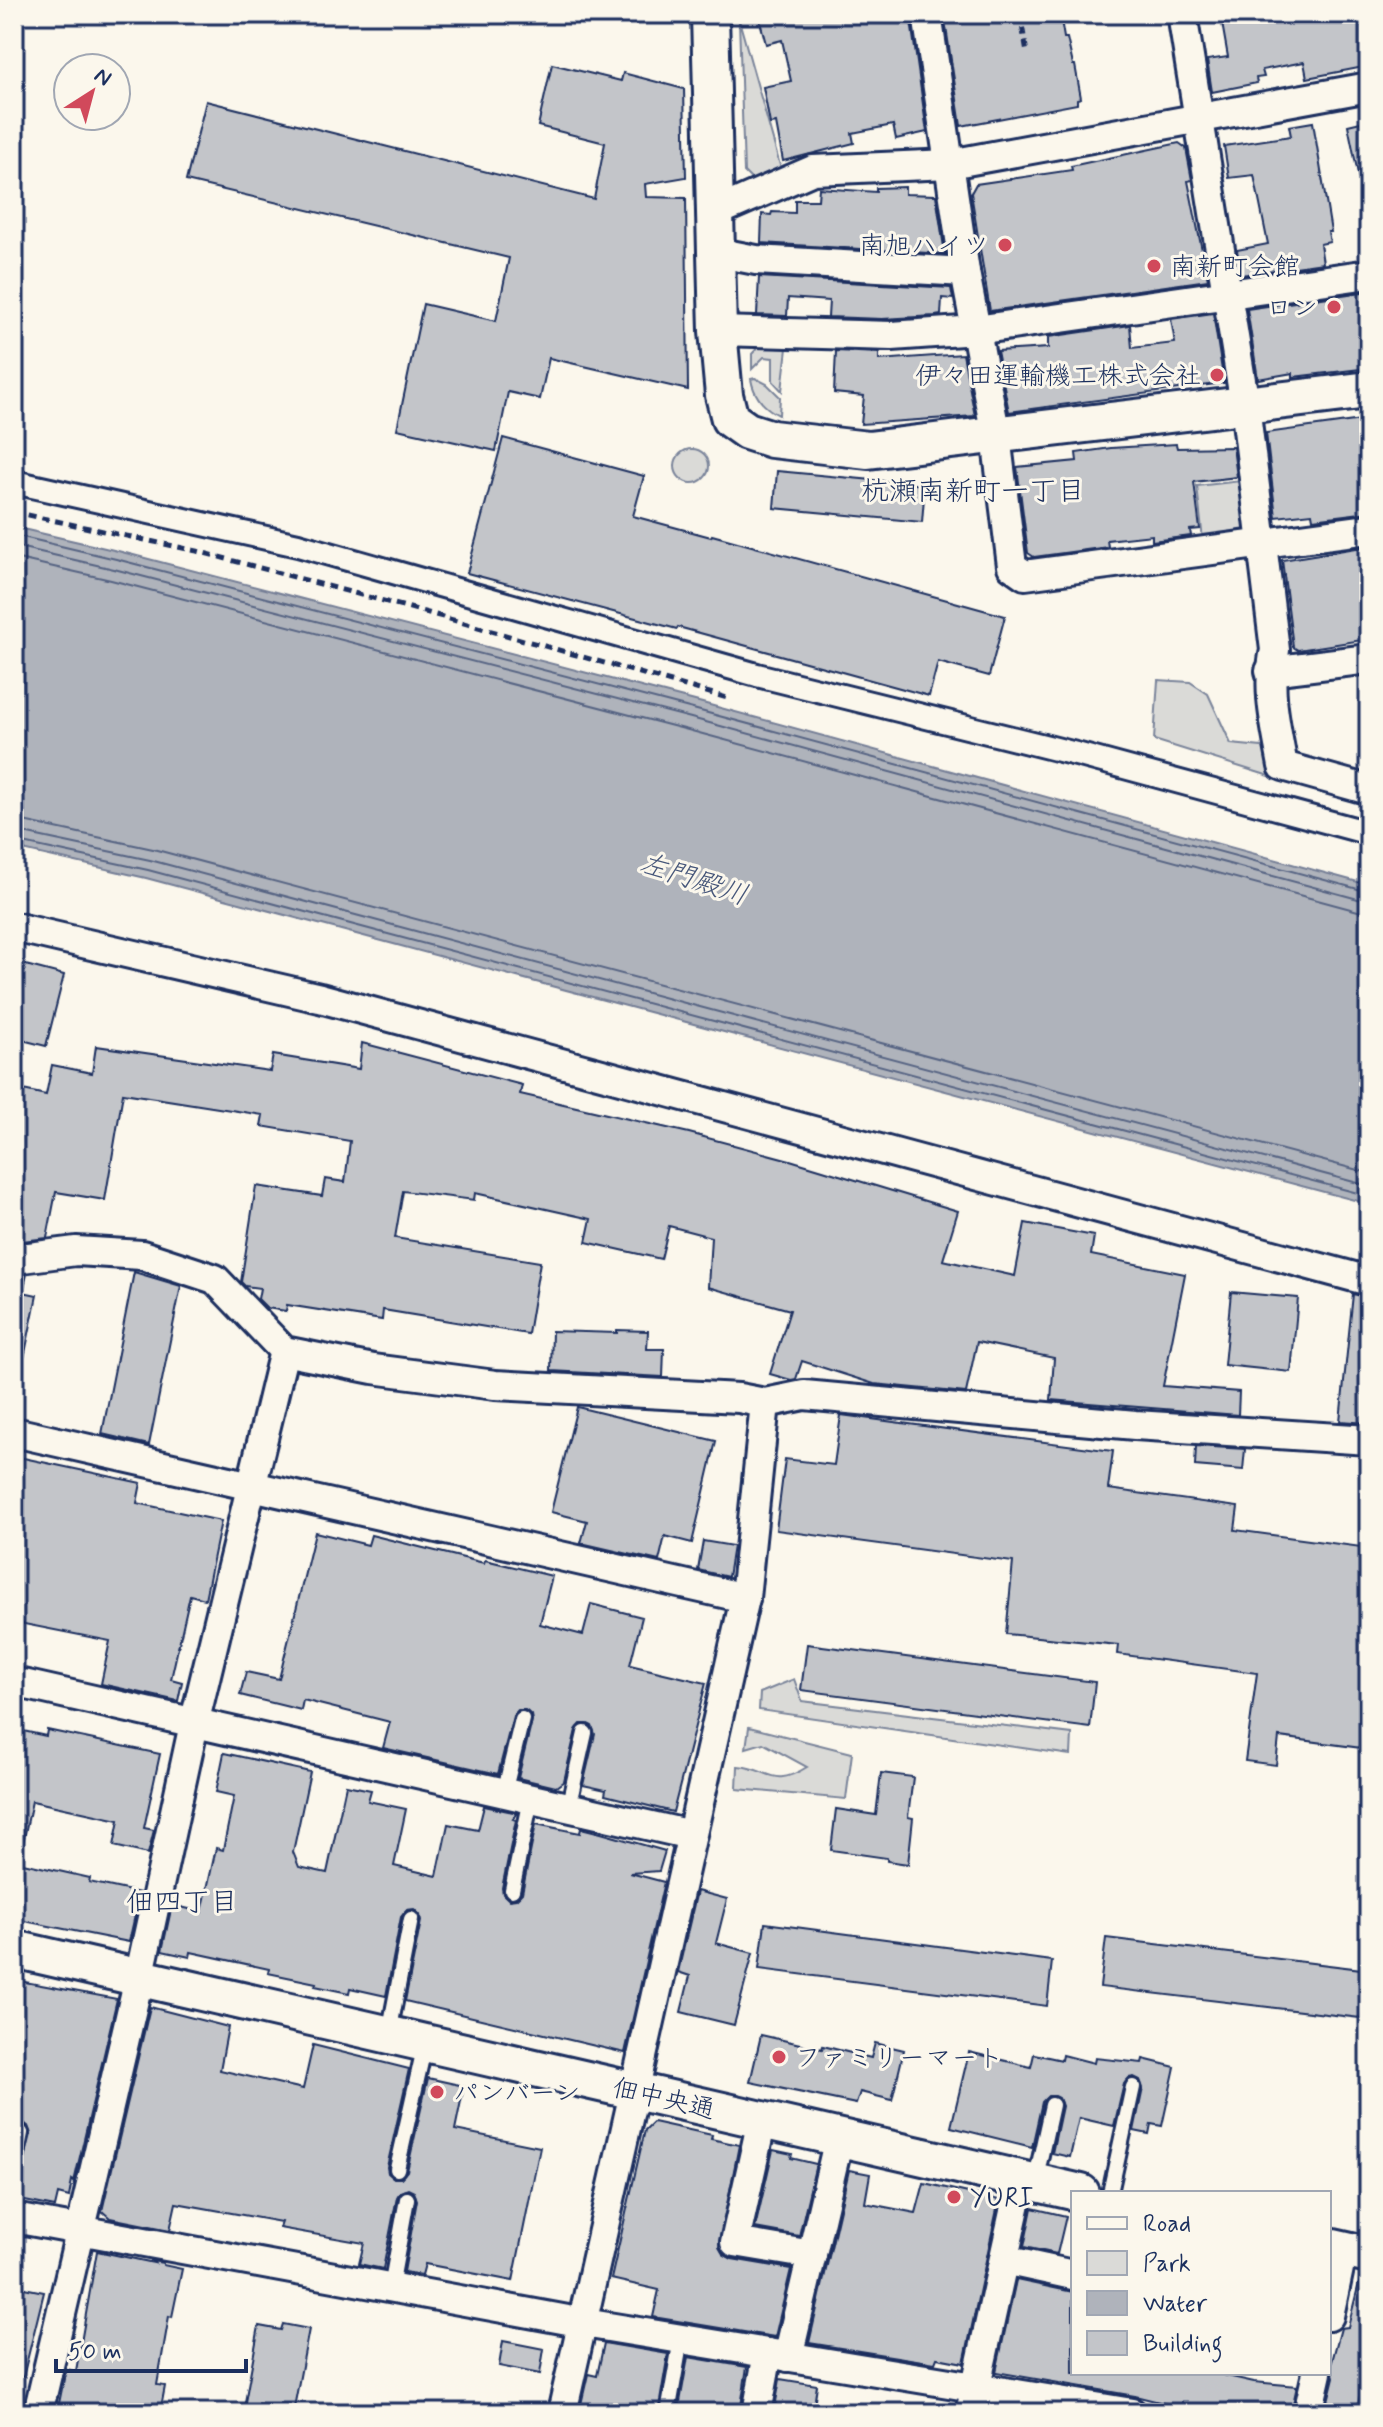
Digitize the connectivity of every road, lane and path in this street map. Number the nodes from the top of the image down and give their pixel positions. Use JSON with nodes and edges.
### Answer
{"nodes":[{"id":1,"x":710,"y":14,"type":"edge"},
{"id":2,"x":927,"y":14,"type":"edge"},
{"id":3,"x":1020,"y":14,"type":"edge"},
{"id":4,"x":1182,"y":14,"type":"edge"},
{"id":5,"x":1027,"y":53,"type":"dead end"},
{"id":6,"x":1369,"y":87,"type":"edge"},
{"id":7,"x":1199,"y":120,"type":"junction"},
{"id":8,"x":950,"y":164,"type":"junction"},
{"id":9,"x":714,"y":213,"type":"junction"},
{"id":10,"x":715,"y":252,"type":"junction"},
{"id":11,"x":965,"y":272,"type":"junction"},
{"id":12,"x":1369,"y":274,"type":"edge"},
{"id":13,"x":1228,"y":296,"type":"junction"},
{"id":14,"x":976,"y":330,"type":"junction"},
{"id":15,"x":718,"y":331,"type":"junction"},
{"id":16,"x":1369,"y":390,"type":"edge"},
{"id":17,"x":1245,"y":405,"type":"junction"},
{"id":18,"x":996,"y":436,"type":"junction"},
{"id":19,"x":14,"y":482,"type":"edge"},
{"id":20,"x":14,"y":512,"type":"edge"},
{"id":21,"x":1369,"y":529,"type":"edge"},
{"id":22,"x":1261,"y":543,"type":"junction"},
{"id":23,"x":1369,"y":659,"type":"edge"},
{"id":24,"x":1270,"y":671,"type":"junction"},
{"id":25,"x":731,"y":699,"type":"dead end"},
{"id":26,"x":1369,"y":790,"type":"edge"},
{"id":27,"x":1369,"y":833,"type":"edge"},
{"id":28,"x":14,"y":927,"type":"edge"},
{"id":29,"x":14,"y":1259,"type":"edge"},
{"id":30,"x":1369,"y":1281,"type":"edge"},
{"id":31,"x":284,"y":1351,"type":"junction"},
{"id":32,"x":765,"y":1403,"type":"junction"},
{"id":33,"x":14,"y":1432,"type":"edge"},
{"id":34,"x":1369,"y":1440,"type":"edge"},
{"id":35,"x":251,"y":1484,"type":"junction"},
{"id":36,"x":745,"y":1598,"type":"junction"},
{"id":37,"x":14,"y":1682,"type":"edge"},
{"id":38,"x":522,"y":1719,"type":"dead end"},
{"id":39,"x":194,"y":1724,"type":"junction"},
{"id":40,"x":585,"y":1733,"type":"dead end"},
{"id":41,"x":518,"y":1796,"type":"junction"},
{"id":42,"x":568,"y":1808,"type":"junction"},
{"id":43,"x":691,"y":1835,"type":"junction"},
{"id":44,"x":512,"y":1890,"type":"dead end"},
{"id":45,"x":411,"y":1919,"type":"dead end"},
{"id":46,"x":14,"y":1949,"type":"edge"},
{"id":47,"x":139,"y":1978,"type":"junction"},
{"id":48,"x":388,"y":2035,"type":"junction"},
{"id":49,"x":425,"y":2043,"type":"junction"},
{"id":50,"x":1133,"y":2087,"type":"dead end"},
{"id":51,"x":634,"y":2091,"type":"junction"},
{"id":52,"x":1052,"y":2105,"type":"dead end"},
{"id":53,"x":762,"y":2120,"type":"junction"},
{"id":54,"x":21,"y":2133,"type":"dead end"},
{"id":55,"x":839,"y":2138,"type":"junction"},
{"id":56,"x":14,"y":2169,"type":"edge"},
{"id":57,"x":397,"y":2169,"type":"dead end"},
{"id":58,"x":1028,"y":2182,"type":"junction"},
{"id":59,"x":1071,"y":2191,"type":"edge"},
{"id":60,"x":1110,"y":2191,"type":"edge"},
{"id":61,"x":407,"y":2199,"type":"dead end"},
{"id":62,"x":14,"y":2218,"type":"edge"},
{"id":63,"x":79,"y":2231,"type":"junction"},
{"id":64,"x":1347,"y":2250,"type":"edge"},
{"id":65,"x":812,"y":2255,"type":"junction"},
{"id":66,"x":1004,"y":2260,"type":"junction"},
{"id":67,"x":1071,"y":2275,"type":"edge"},
{"id":68,"x":391,"y":2287,"type":"junction"},
{"id":69,"x":1331,"y":2309,"type":"edge"},
{"id":70,"x":584,"y":2323,"type":"junction"},
{"id":71,"x":681,"y":2339,"type":"junction"},
{"id":72,"x":778,"y":2355,"type":"junction"},
{"id":73,"x":1317,"y":2375,"type":"edge"},
{"id":74,"x":973,"y":2400,"type":"edge"},
{"id":75,"x":1074,"y":2408,"type":"edge"},
{"id":76,"x":38,"y":2413,"type":"edge"},
{"id":77,"x":562,"y":2413,"type":"edge"},
{"id":78,"x":668,"y":2413,"type":"edge"},
{"id":79,"x":757,"y":2413,"type":"edge"},
{"id":80,"x":1132,"y":2413,"type":"edge"},
{"id":81,"x":1308,"y":2413,"type":"edge"}],
"edges":[{"from":1,"to":9,"type":"street"},
{"from":2,"to":8,"type":"street"},
{"from":3,"to":5,"type":"path"},
{"from":4,"to":7,"type":"street"},
{"from":6,"to":7,"type":"street"},
{"from":7,"to":8,"type":"street"},
{"from":7,"to":13,"type":"street"},
{"from":8,"to":9,"type":"street"},
{"from":8,"to":11,"type":"street"},
{"from":9,"to":10,"type":"street"},
{"from":10,"to":11,"type":"street"},
{"from":10,"to":15,"type":"street"},
{"from":11,"to":14,"type":"street"},
{"from":12,"to":13,"type":"street"},
{"from":13,"to":14,"type":"street"},
{"from":13,"to":17,"type":"street"},
{"from":14,"to":15,"type":"street"},
{"from":14,"to":18,"type":"street"},
{"from":15,"to":18,"type":"street"},
{"from":16,"to":17,"type":"street"},
{"from":17,"to":18,"type":"street"},
{"from":17,"to":22,"type":"street"},
{"from":18,"to":22,"type":"street"},
{"from":19,"to":27,"type":"street"},
{"from":20,"to":25,"type":"path"},
{"from":21,"to":22,"type":"street"},
{"from":22,"to":24,"type":"street"},
{"from":23,"to":24,"type":"street"},
{"from":24,"to":26,"type":"street"},
{"from":28,"to":30,"type":"street"},
{"from":29,"to":31,"type":"street"},
{"from":31,"to":32,"type":"street"},
{"from":31,"to":35,"type":"street"},
{"from":32,"to":34,"type":"street"},
{"from":32,"to":36,"type":"street"},
{"from":33,"to":35,"type":"street"},
{"from":35,"to":36,"type":"street"},
{"from":35,"to":39,"type":"street"},
{"from":36,"to":43,"type":"street"},
{"from":37,"to":39,"type":"street"},
{"from":38,"to":41,"type":"lane"},
{"from":39,"to":41,"type":"street"},
{"from":39,"to":47,"type":"street"},
{"from":40,"to":42,"type":"lane"},
{"from":41,"to":42,"type":"street"},
{"from":41,"to":44,"type":"lane"},
{"from":42,"to":43,"type":"street"},
{"from":43,"to":51,"type":"street"},
{"from":45,"to":48,"type":"lane"},
{"from":46,"to":47,"type":"street","name":"佃中央通"},
{"from":47,"to":48,"type":"street","name":"佃中央通"},
{"from":47,"to":63,"type":"street"},
{"from":48,"to":49,"type":"street","name":"佃中央通"},
{"from":49,"to":51,"type":"street","name":"佃中央通"},
{"from":49,"to":57,"type":"lane"},
{"from":50,"to":60,"type":"lane"},
{"from":51,"to":53,"type":"street","name":"佃中央通"},
{"from":51,"to":70,"type":"street"},
{"from":52,"to":58,"type":"lane"},
{"from":53,"to":55,"type":"street","name":"佃中央通"},
{"from":53,"to":65,"type":"street"},
{"from":54,"to":56,"type":"lane"},
{"from":55,"to":58,"type":"street","name":"佃中央通"},
{"from":55,"to":65,"type":"street"},
{"from":58,"to":59,"type":"street","name":"佃中央通"},
{"from":58,"to":66,"type":"street"},
{"from":61,"to":68,"type":"lane"},
{"from":62,"to":63,"type":"street"},
{"from":63,"to":68,"type":"street"},
{"from":63,"to":76,"type":"street"},
{"from":64,"to":69,"type":"street"},
{"from":65,"to":72,"type":"street"},
{"from":66,"to":67,"type":"street"},
{"from":66,"to":74,"type":"street"},
{"from":68,"to":70,"type":"street"},
{"from":70,"to":71,"type":"street"},
{"from":70,"to":77,"type":"street"},
{"from":71,"to":72,"type":"street"},
{"from":71,"to":78,"type":"lane"},
{"from":72,"to":74,"type":"street"},
{"from":72,"to":79,"type":"street"},
{"from":73,"to":81,"type":"street"},
{"from":74,"to":75,"type":"street"},
{"from":75,"to":80,"type":"street"}]}
